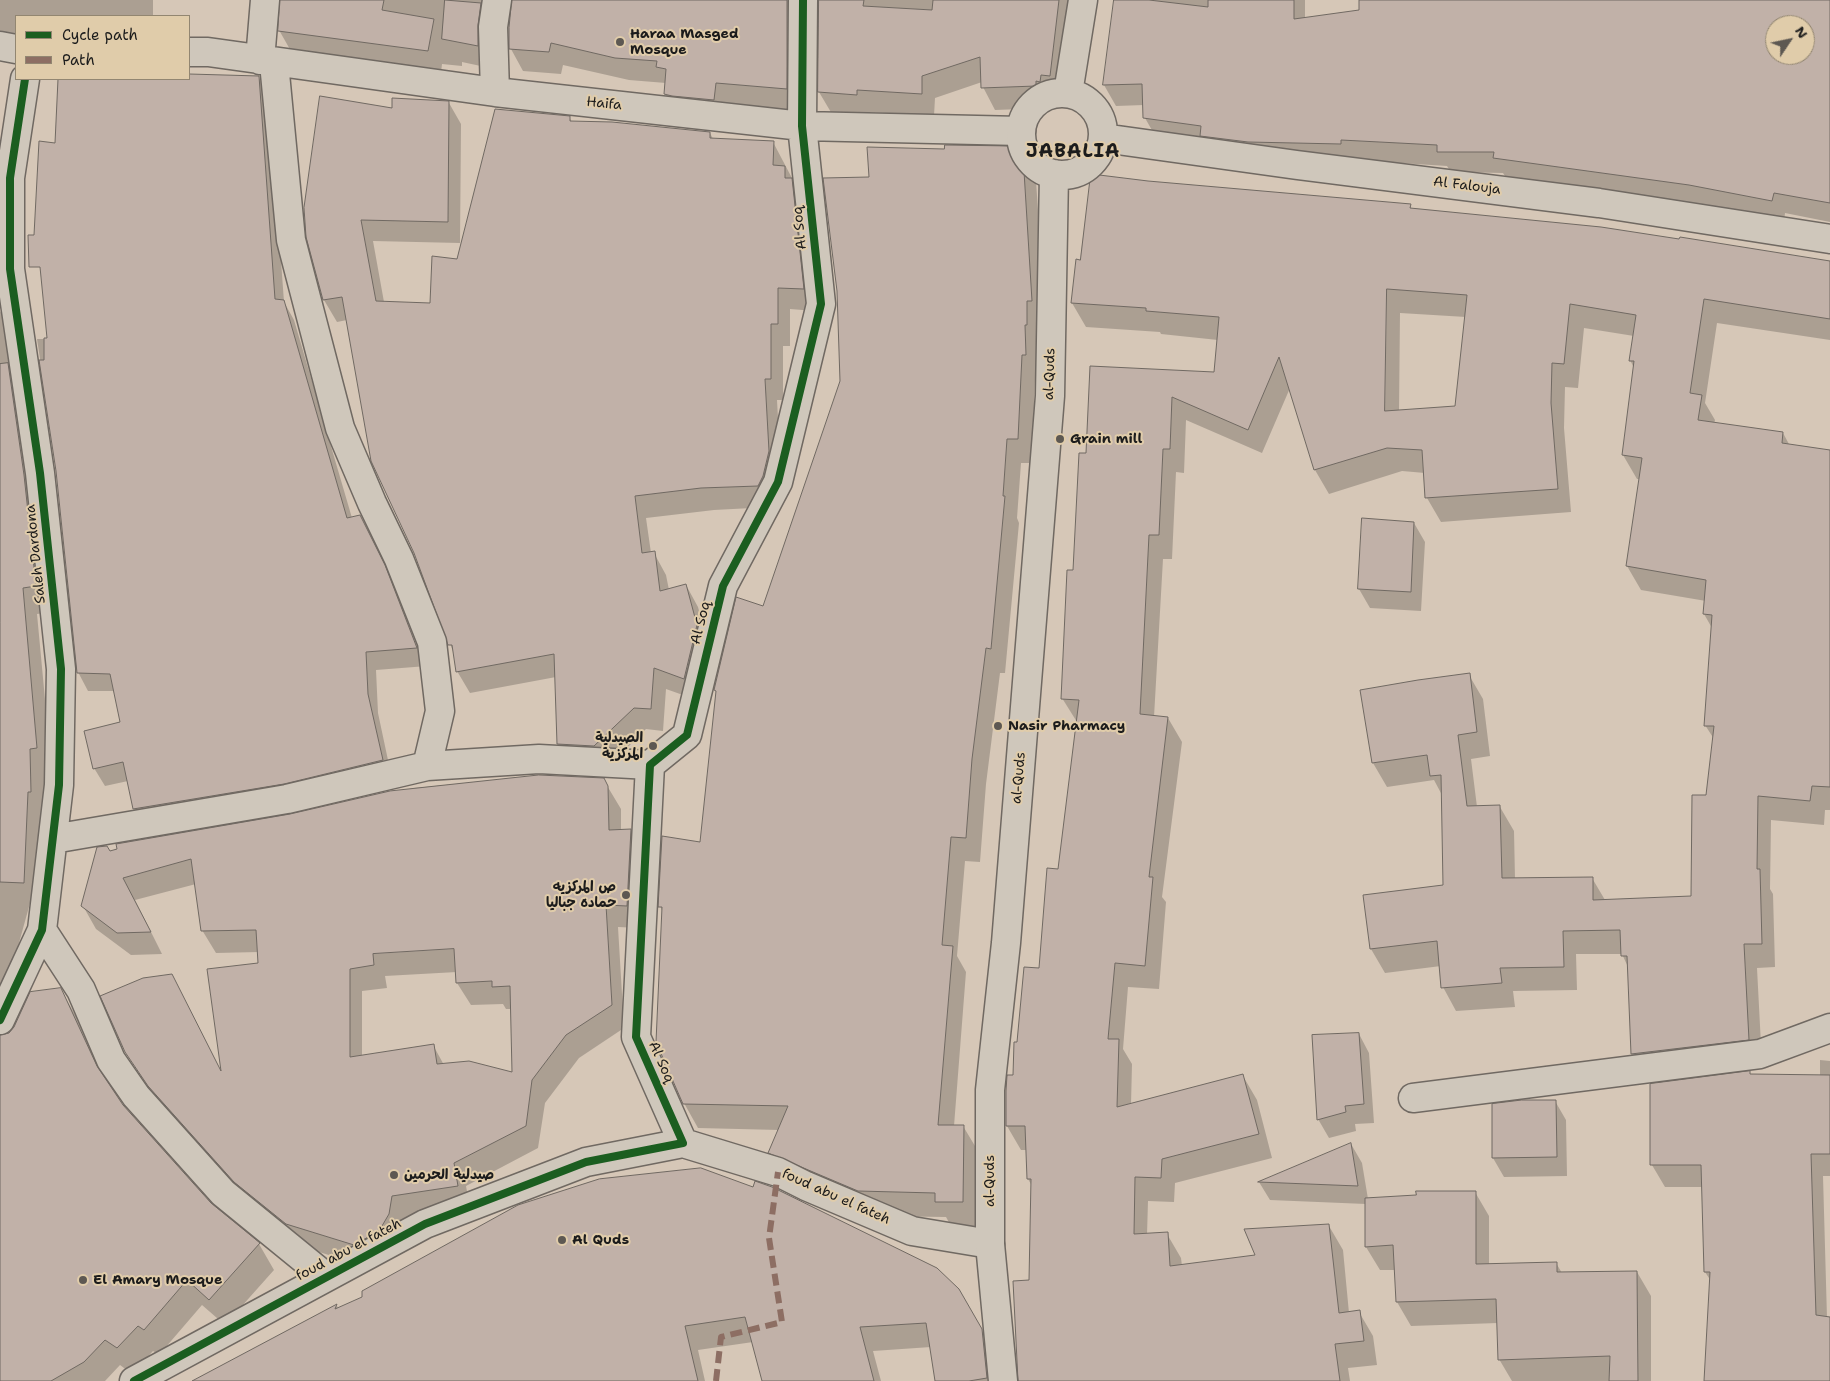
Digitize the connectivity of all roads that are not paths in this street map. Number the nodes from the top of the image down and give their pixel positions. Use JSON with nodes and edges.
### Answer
{"nodes":[{"id":1,"x":265,"y":0,"type":"edge"},
{"id":2,"x":497,"y":0,"type":"edge"},
{"id":3,"x":803,"y":0,"type":"edge"},
{"id":4,"x":1083,"y":0,"type":"edge"},
{"id":5,"x":0,"y":46,"type":"edge"},
{"id":6,"x":15,"y":49,"type":"edge"},
{"id":7,"x":190,"y":52,"type":"edge"},
{"id":8,"x":267,"y":61,"type":"junction"},
{"id":9,"x":25,"y":80,"type":"edge"},
{"id":10,"x":496,"y":92,"type":"junction"},
{"id":11,"x":1068,"y":93,"type":"junction"},
{"id":12,"x":802,"y":126,"type":"junction"},
{"id":13,"x":1021,"y":130,"type":"junction"},
{"id":14,"x":1103,"y":138,"type":"junction"},
{"id":15,"x":1054,"y":174,"type":"junction"},
{"id":16,"x":5,"y":179,"type":"edge"},
{"id":17,"x":1830,"y":239,"type":"edge"},
{"id":18,"x":650,"y":765,"type":"junction"},
{"id":19,"x":427,"y":766,"type":"junction"},
{"id":20,"x":52,"y":839,"type":"junction"},
{"id":21,"x":42,"y":930,"type":"junction"},
{"id":22,"x":0,"y":1020,"type":"edge"},
{"id":23,"x":1830,"y":1028,"type":"edge"},
{"id":24,"x":1413,"y":1098,"type":"dead end"},
{"id":25,"x":683,"y":1143,"type":"junction"},
{"id":26,"x":990,"y":1244,"type":"junction"},
{"id":27,"x":326,"y":1277,"type":"junction"},
{"id":28,"x":134,"y":1381,"type":"edge"},
{"id":29,"x":1003,"y":1381,"type":"edge"}],
"edges":[{"from":1,"to":8,"type":"street"},
{"from":2,"to":10,"type":"street"},
{"from":3,"to":12,"type":"street","name":"Al Soq"},
{"from":4,"to":11,"type":"street"},
{"from":5,"to":6,"type":"street"},
{"from":7,"to":8,"type":"street","name":"Haifa"},
{"from":8,"to":10,"type":"street","name":"Haifa"},
{"from":8,"to":19,"type":"street"},
{"from":9,"to":16,"type":"street","name":"Saleh Dardona"},
{"from":10,"to":12,"type":"street","name":"Haifa"},
{"from":11,"to":13,"type":"street"},
{"from":11,"to":14,"type":"street"},
{"from":12,"to":13,"type":"street","name":"Haifa"},
{"from":12,"to":18,"type":"street","name":"Al Soq"},
{"from":13,"to":15,"type":"street"},
{"from":14,"to":15,"type":"street"},
{"from":14,"to":17,"type":"street","name":"Al Falouja"},
{"from":15,"to":26,"type":"street","name":"al-Quds"},
{"from":16,"to":20,"type":"street","name":"Saleh Dardona"},
{"from":18,"to":19,"type":"street"},
{"from":18,"to":25,"type":"street","name":"Al Soq"},
{"from":19,"to":20,"type":"street"},
{"from":20,"to":21,"type":"street","name":"Saleh Dardona"},
{"from":21,"to":22,"type":"street","name":"Saleh Dardona"},
{"from":21,"to":27,"type":"street"},
{"from":23,"to":24,"type":"street"},
{"from":25,"to":26,"type":"street","name":"foud abu el fateh"},
{"from":25,"to":27,"type":"street","name":"foud abu el fateh"},
{"from":26,"to":29,"type":"street","name":"al-Quds"},
{"from":27,"to":28,"type":"street","name":"foud abu el fateh"}]}
